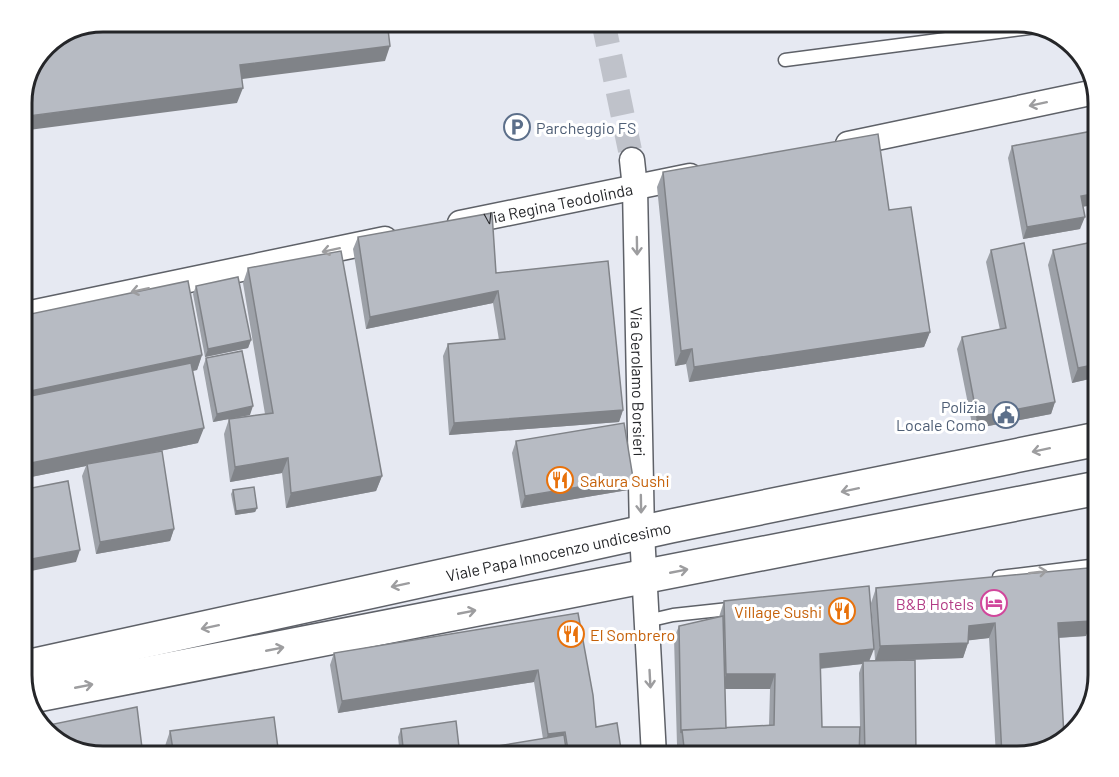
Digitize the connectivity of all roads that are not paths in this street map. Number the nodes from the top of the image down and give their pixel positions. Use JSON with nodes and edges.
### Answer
{"nodes":[{"id":1,"x":1006,"y":31,"type":"edge"},
{"id":2,"x":785,"y":60,"type":"dead end"},
{"id":3,"x":1087,"y":94,"type":"edge"},
{"id":4,"x":831,"y":147,"type":"edge"},
{"id":5,"x":632,"y":160,"type":"tunnel mouth"},
{"id":6,"x":716,"y":171,"type":"edge"},
{"id":7,"x":635,"y":188,"type":"junction"},
{"id":8,"x":436,"y":229,"type":"edge"},
{"id":9,"x":401,"y":236,"type":"edge"},
{"id":10,"x":32,"y":313,"type":"edge"},
{"id":11,"x":1088,"y":441,"type":"edge"},
{"id":12,"x":1088,"y":490,"type":"edge"},
{"id":13,"x":642,"y":532,"type":"junction"},
{"id":14,"x":1088,"y":567,"type":"edge"},
{"id":15,"x":645,"y":577,"type":"junction"},
{"id":16,"x":992,"y":578,"type":"edge"},
{"id":17,"x":756,"y":606,"type":"edge"},
{"id":18,"x":647,"y":621,"type":"junction"},
{"id":19,"x":32,"y":666,"type":"edge"},
{"id":20,"x":35,"y":695,"type":"edge"},
{"id":21,"x":653,"y":746,"type":"edge"}],
"edges":[{"from":1,"to":2,"type":"lane"},
{"from":3,"to":4,"type":"street","one_way":true},
{"from":5,"to":7,"type":"street","name":"Via Gerolamo Borsieri"},
{"from":6,"to":7,"type":"street","name":"Via Regina Teodolinda"},
{"from":7,"to":8,"type":"street","name":"Via Regina Teodolinda"},
{"from":7,"to":13,"type":"street","name":"Via Gerolamo Borsieri","one_way":true},
{"from":9,"to":10,"type":"street","one_way":true},
{"from":11,"to":13,"type":"main road","name":"Viale Papa Innocenzo undicesimo","one_way":true},
{"from":15,"to":12,"type":"main road","one_way":true},
{"from":13,"to":15,"type":"street","name":"Via Gerolamo Borsieri"},
{"from":13,"to":19,"type":"main road","name":"Viale Papa Innocenzo undicesimo","one_way":true},
{"from":16,"to":14,"type":"lane","one_way":true},
{"from":15,"to":18,"type":"street","name":"Via Gerolamo Borsieri"},
{"from":20,"to":15,"type":"main road","one_way":true},
{"from":17,"to":18,"type":"lane"},
{"from":18,"to":21,"type":"street","name":"Via Gerolamo Borsieri","one_way":true}]}
